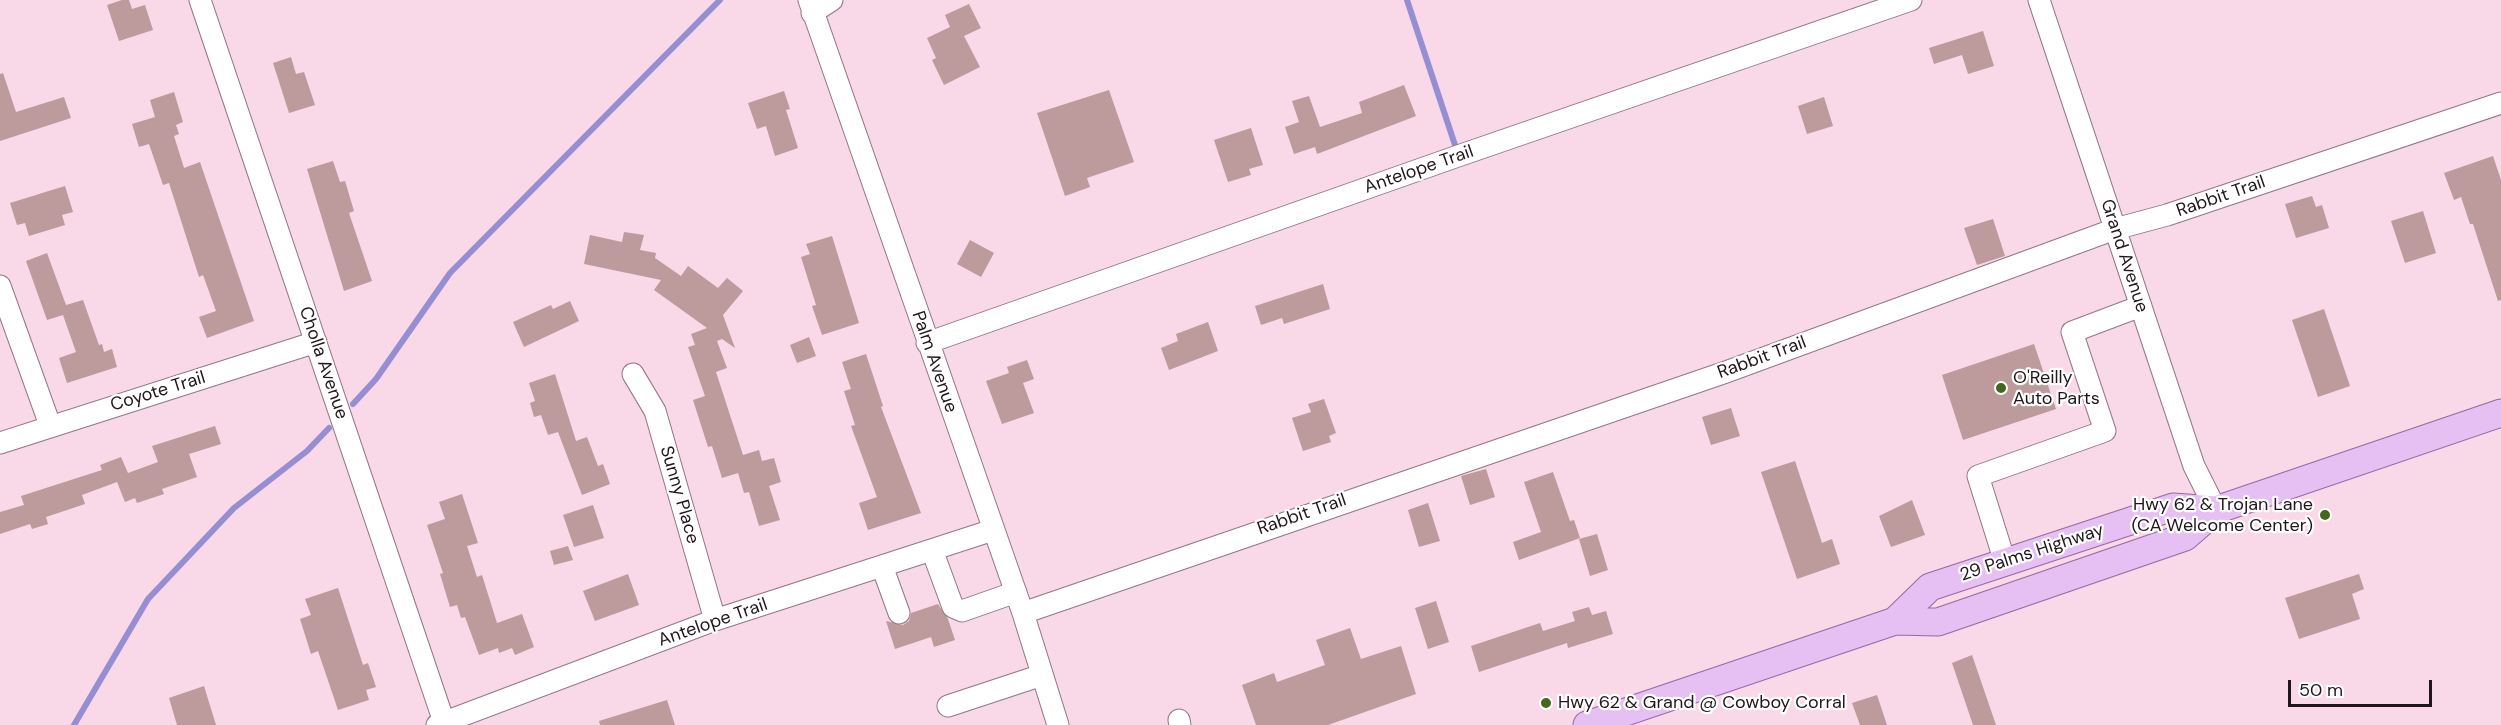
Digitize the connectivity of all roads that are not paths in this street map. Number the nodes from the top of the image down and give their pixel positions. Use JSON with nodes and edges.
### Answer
{"nodes":[{"id":1,"x":200,"y":0,"type":"edge"},
{"id":2,"x":832,"y":0,"type":"edge"},
{"id":3,"x":1911,"y":0,"type":"edge"},
{"id":4,"x":2039,"y":0,"type":"edge"},
{"id":5,"x":811,"y":7,"type":"edge"},
{"id":6,"x":2501,"y":103,"type":"edge"},
{"id":7,"x":2115,"y":229,"type":"junction"},
{"id":8,"x":0,"y":286,"type":"edge"},
{"id":9,"x":2141,"y":306,"type":"junction"},
{"id":10,"x":316,"y":342,"type":"junction"},
{"id":11,"x":927,"y":343,"type":"junction"},
{"id":12,"x":633,"y":374,"type":"dead end"},
{"id":13,"x":2501,"y":413,"type":"edge"},
{"id":14,"x":50,"y":425,"type":"junction"},
{"id":15,"x":0,"y":443,"type":"edge"},
{"id":16,"x":2216,"y":510,"type":"junction"},
{"id":17,"x":993,"y":530,"type":"junction"},
{"id":18,"x":932,"y":550,"type":"junction"},
{"id":19,"x":2005,"y":562,"type":"junction"},
{"id":20,"x":882,"y":566,"type":"junction"},
{"id":21,"x":1016,"y":592,"type":"junction"},
{"id":22,"x":1023,"y":612,"type":"junction"},
{"id":23,"x":899,"y":613,"type":"dead end"},
{"id":24,"x":715,"y":620,"type":"junction"},
{"id":25,"x":1895,"y":621,"type":"junction"},
{"id":26,"x":1042,"y":675,"type":"junction"},
{"id":27,"x":948,"y":706,"type":"dead end"},
{"id":28,"x":442,"y":724,"type":"edge"},
{"id":29,"x":1058,"y":725,"type":"edge"},
{"id":30,"x":1587,"y":725,"type":"edge"}],
"edges":[{"from":1,"to":10,"type":"street","name":"Cholla Avenue"},
{"from":2,"to":5,"type":"street"},
{"from":3,"to":11,"type":"street","name":"Antelope Trail"},
{"from":4,"to":7,"type":"street","name":"Grand Avenue"},
{"from":5,"to":11,"type":"street","name":"Palm Avenue"},
{"from":6,"to":7,"type":"street","name":"Rabbit Trail"},
{"from":7,"to":9,"type":"street","name":"Grand Avenue"},
{"from":7,"to":22,"type":"street","name":"Rabbit Trail"},
{"from":8,"to":14,"type":"street"},
{"from":9,"to":16,"type":"street","name":"Grand Avenue"},
{"from":9,"to":19,"type":"street"},
{"from":10,"to":14,"type":"street","name":"Coyote Trail"},
{"from":10,"to":28,"type":"street","name":"Cholla Avenue"},
{"from":11,"to":17,"type":"street","name":"Palm Avenue"},
{"from":12,"to":24,"type":"street","name":"Sunny Place"},
{"from":13,"to":16,"type":"main road","name":"29 Palms Highway"},
{"from":14,"to":15,"type":"street","name":"Coyote Trail"},
{"from":16,"to":19,"type":"main road","name":"29 Palms Highway"},
{"from":16,"to":25,"type":"main road","name":"29 Palms Highway"},
{"from":17,"to":18,"type":"street","name":"Antelope Trail"},
{"from":17,"to":21,"type":"street","name":"Palm Avenue"},
{"from":18,"to":20,"type":"street","name":"Antelope Trail"},
{"from":18,"to":21,"type":"street"},
{"from":19,"to":25,"type":"main road","name":"29 Palms Highway"},
{"from":20,"to":23,"type":"street"},
{"from":20,"to":24,"type":"street","name":"Antelope Trail"},
{"from":21,"to":22,"type":"street","name":"Palm Avenue"},
{"from":22,"to":26,"type":"street","name":"Palm Avenue"},
{"from":24,"to":28,"type":"street","name":"Antelope Trail"},
{"from":25,"to":30,"type":"main road","name":"29 Palms Highway"},
{"from":26,"to":27,"type":"street"},
{"from":26,"to":29,"type":"street","name":"Palm Avenue"}]}
